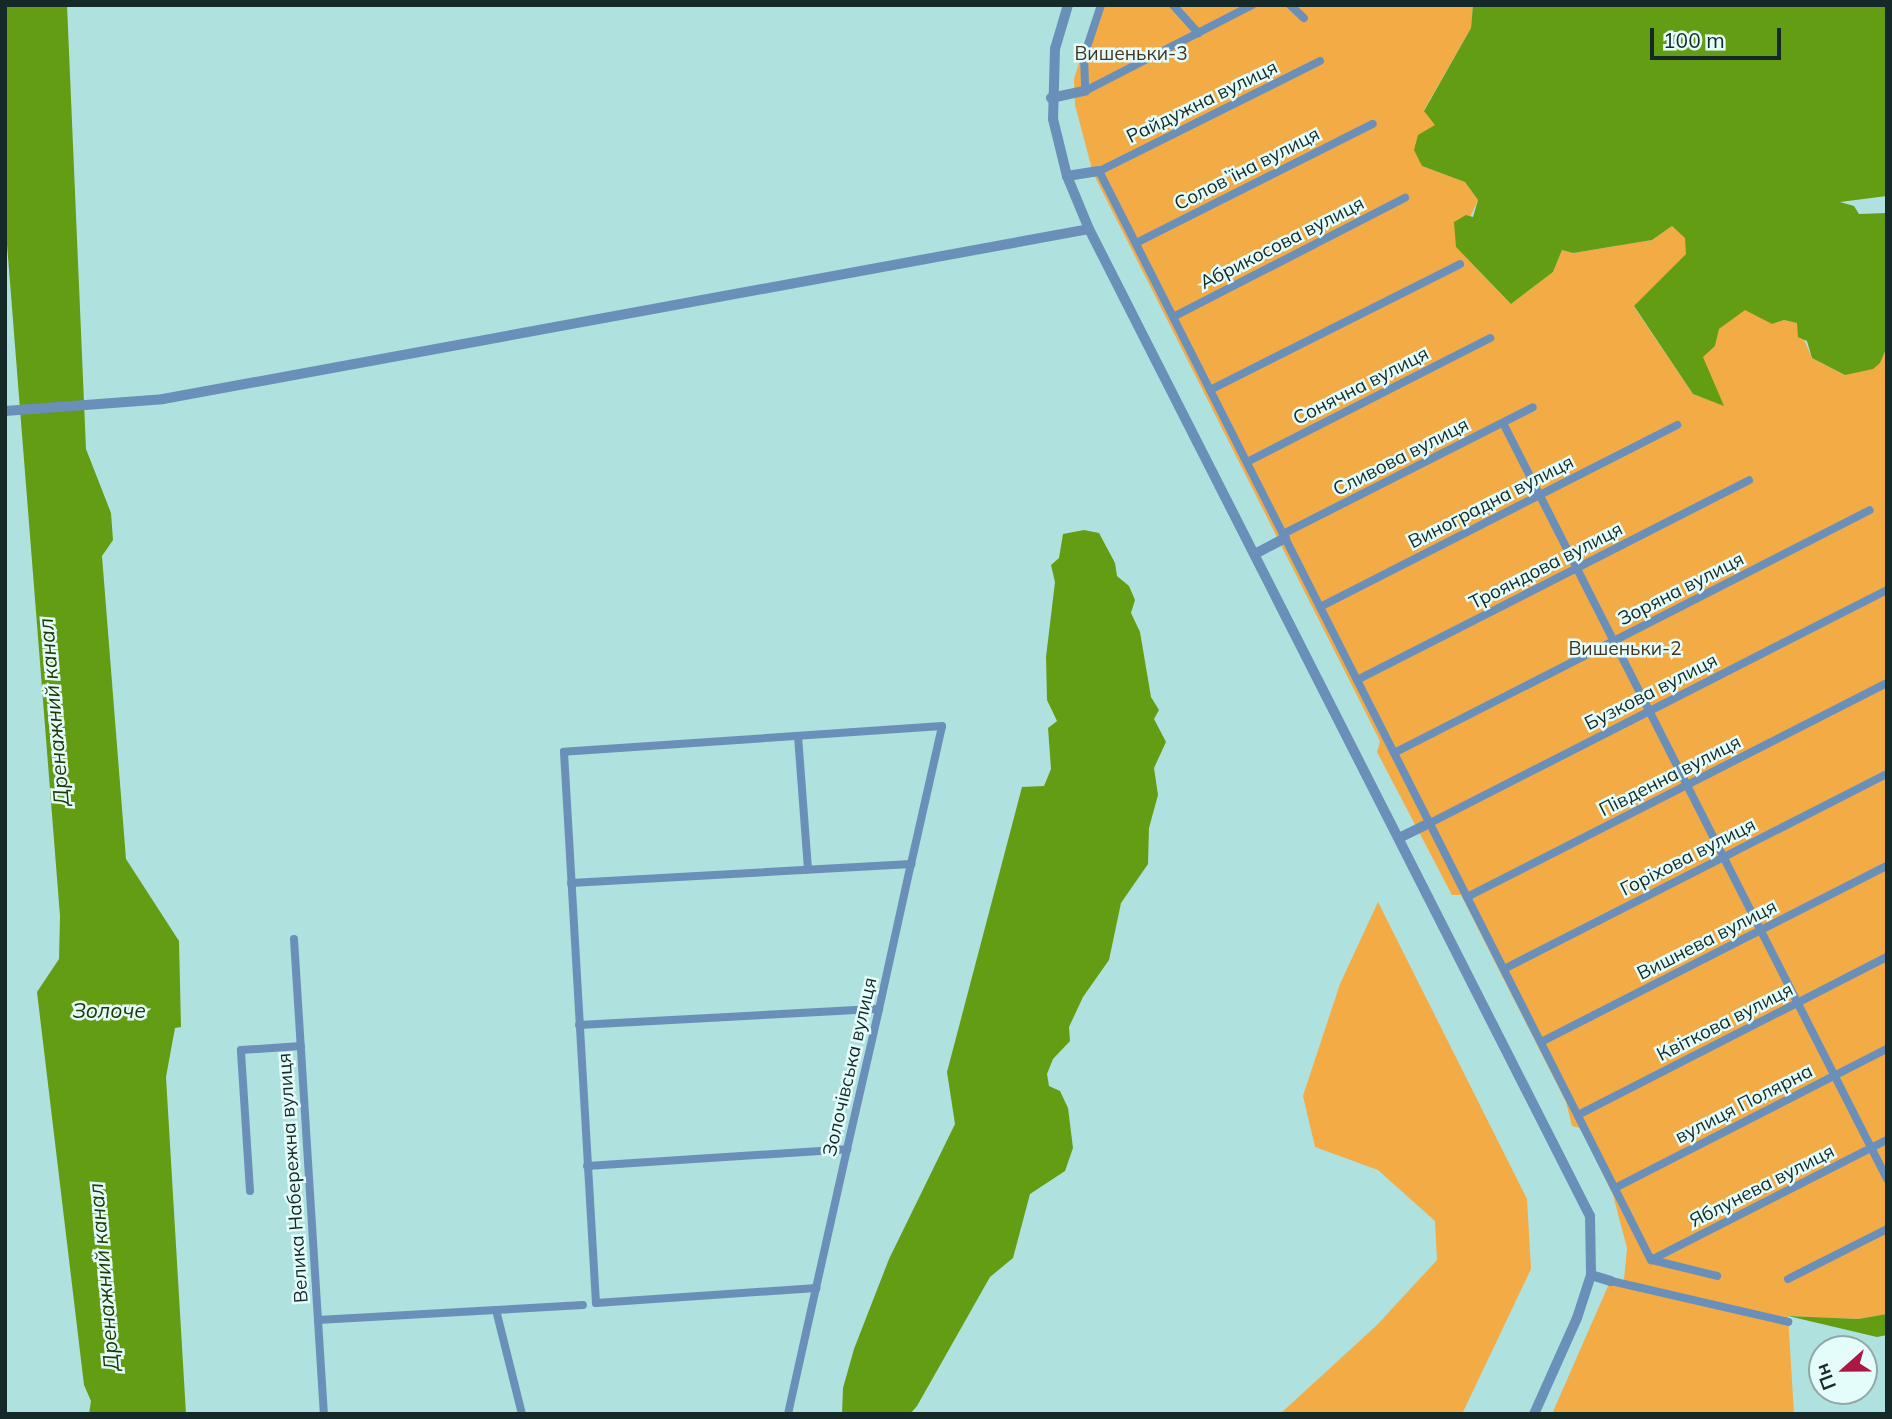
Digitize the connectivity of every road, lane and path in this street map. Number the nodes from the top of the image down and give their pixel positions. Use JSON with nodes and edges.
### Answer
{"nodes":[{"id":1,"x":1068,"y":5,"type":"edge"},
{"id":2,"x":1101,"y":5,"type":"edge"},
{"id":3,"x":1173,"y":5,"type":"edge"},
{"id":4,"x":1252,"y":5,"type":"edge"},
{"id":5,"x":1290,"y":5,"type":"edge"},
{"id":6,"x":1304,"y":18,"type":"dead end"},
{"id":7,"x":1198,"y":33,"type":"junction"},
{"id":8,"x":1320,"y":61,"type":"dead end"},
{"id":9,"x":1084,"y":91,"type":"junction"},
{"id":10,"x":1051,"y":98,"type":"junction"},
{"id":11,"x":1373,"y":124,"type":"dead end"},
{"id":12,"x":1099,"y":171,"type":"junction"},
{"id":13,"x":1067,"y":176,"type":"junction"},
{"id":14,"x":1405,"y":198,"type":"dead end"},
{"id":15,"x":1089,"y":229,"type":"junction"},
{"id":16,"x":1136,"y":243,"type":"junction"},
{"id":17,"x":1460,"y":264,"type":"dead end"},
{"id":18,"x":1173,"y":317,"type":"junction"},
{"id":19,"x":1490,"y":338,"type":"dead end"},
{"id":20,"x":1210,"y":390,"type":"junction"},
{"id":21,"x":1533,"y":407,"type":"dead end"},
{"id":22,"x":6,"y":411,"type":"edge"},
{"id":23,"x":1503,"y":423,"type":"junction"},
{"id":24,"x":1677,"y":425,"type":"dead end"},
{"id":25,"x":1247,"y":462,"type":"junction"},
{"id":26,"x":1749,"y":480,"type":"dead end"},
{"id":27,"x":1540,"y":495,"type":"junction"},
{"id":28,"x":1870,"y":510,"type":"dead end"},
{"id":29,"x":1284,"y":536,"type":"junction"},
{"id":30,"x":1255,"y":554,"type":"junction"},
{"id":31,"x":1577,"y":568,"type":"junction"},
{"id":32,"x":1887,"y":590,"type":"edge"},
{"id":33,"x":1320,"y":607,"type":"junction"},
{"id":34,"x":1614,"y":641,"type":"junction"},
{"id":35,"x":1357,"y":680,"type":"junction"},
{"id":36,"x":1887,"y":683,"type":"edge"},
{"id":37,"x":1649,"y":711,"type":"junction"},
{"id":38,"x":798,"y":736,"type":"junction"},
{"id":39,"x":1394,"y":753,"type":"junction"},
{"id":40,"x":1887,"y":774,"type":"edge"},
{"id":41,"x":1687,"y":785,"type":"junction"},
{"id":42,"x":1430,"y":823,"type":"junction"},
{"id":43,"x":1399,"y":838,"type":"junction"},
{"id":44,"x":1723,"y":857,"type":"junction"},
{"id":45,"x":911,"y":864,"type":"junction"},
{"id":46,"x":1887,"y":866,"type":"edge"},
{"id":47,"x":808,"y":870,"type":"junction"},
{"id":48,"x":571,"y":883,"type":"junction"},
{"id":49,"x":1467,"y":897,"type":"junction"},
{"id":50,"x":1761,"y":930,"type":"junction"},
{"id":51,"x":294,"y":939,"type":"dead end"},
{"id":52,"x":1887,"y":957,"type":"edge"},
{"id":53,"x":1504,"y":969,"type":"junction"},
{"id":54,"x":1797,"y":1003,"type":"junction"},
{"id":55,"x":878,"y":1009,"type":"junction"},
{"id":56,"x":579,"y":1026,"type":"junction"},
{"id":57,"x":1541,"y":1042,"type":"junction"},
{"id":58,"x":301,"y":1046,"type":"junction"},
{"id":59,"x":1887,"y":1049,"type":"edge"},
{"id":60,"x":1834,"y":1076,"type":"junction"},
{"id":61,"x":1578,"y":1115,"type":"junction"},
{"id":62,"x":1887,"y":1140,"type":"edge"},
{"id":63,"x":1871,"y":1148,"type":"junction"},
{"id":64,"x":847,"y":1149,"type":"junction"},
{"id":65,"x":587,"y":1166,"type":"junction"},
{"id":66,"x":1887,"y":1179,"type":"edge"},
{"id":67,"x":1615,"y":1188,"type":"junction"},
{"id":68,"x":250,"y":1191,"type":"dead end"},
{"id":69,"x":1887,"y":1229,"type":"edge"},
{"id":70,"x":1651,"y":1260,"type":"junction"},
{"id":71,"x":1591,"y":1275,"type":"junction"},
{"id":72,"x":1717,"y":1276,"type":"dead end"},
{"id":73,"x":1788,"y":1279,"type":"dead end"},
{"id":74,"x":1611,"y":1281,"type":"joint"},
{"id":75,"x":816,"y":1288,"type":"junction"},
{"id":76,"x":583,"y":1305,"type":"dead end"},
{"id":77,"x":496,"y":1310,"type":"junction"},
{"id":78,"x":318,"y":1320,"type":"junction"},
{"id":79,"x":1788,"y":1322,"type":"dead end"},
{"id":80,"x":324,"y":1414,"type":"edge"},
{"id":81,"x":522,"y":1414,"type":"edge"},
{"id":82,"x":788,"y":1414,"type":"edge"},
{"id":83,"x":1534,"y":1414,"type":"edge"}],
"edges":[{"from":1,"to":10,"type":"street"},
{"from":2,"to":9,"type":"street"},
{"from":3,"to":7,"type":"street"},
{"from":4,"to":7,"type":"street"},
{"from":5,"to":6,"type":"street"},
{"from":7,"to":9,"type":"street"},
{"from":8,"to":12,"type":"street","name":"Райдужна вулиця"},
{"from":9,"to":10,"type":"street"},
{"from":10,"to":13,"type":"street"},
{"from":11,"to":16,"type":"street","name":"Соловʼїна вулиця"},
{"from":12,"to":13,"type":"street"},
{"from":12,"to":16,"type":"street"},
{"from":13,"to":15,"type":"street"},
{"from":14,"to":18,"type":"street","name":"Абрикосова вулиця"},
{"from":15,"to":22,"type":"street"},
{"from":15,"to":30,"type":"street"},
{"from":16,"to":18,"type":"street"},
{"from":17,"to":20,"type":"street"},
{"from":18,"to":20,"type":"street"},
{"from":19,"to":25,"type":"street","name":"Сонячна вулиця"},
{"from":20,"to":25,"type":"street"},
{"from":21,"to":23,"type":"street","name":"Сливова вулиця"},
{"from":23,"to":27,"type":"street"},
{"from":23,"to":29,"type":"street","name":"Сливова вулиця"},
{"from":24,"to":27,"type":"street","name":"Виноградна вулиця"},
{"from":25,"to":29,"type":"street"},
{"from":26,"to":31,"type":"street","name":"Трояндова вулиця"},
{"from":27,"to":31,"type":"street"},
{"from":27,"to":33,"type":"street","name":"Виноградна вулиця"},
{"from":28,"to":34,"type":"street","name":"Зоряна вулиця"},
{"from":29,"to":30,"type":"street"},
{"from":29,"to":33,"type":"street"},
{"from":30,"to":43,"type":"street"},
{"from":31,"to":34,"type":"street"},
{"from":31,"to":35,"type":"street","name":"Трояндова вулиця"},
{"from":32,"to":37,"type":"street","name":"Бузкова вулиця"},
{"from":33,"to":35,"type":"street"},
{"from":34,"to":37,"type":"street"},
{"from":34,"to":39,"type":"street","name":"Зоряна вулиця"},
{"from":35,"to":39,"type":"street"},
{"from":36,"to":41,"type":"street","name":"Південна вулиця"},
{"from":37,"to":41,"type":"street"},
{"from":37,"to":42,"type":"street","name":"Бузкова вулиця"},
{"from":38,"to":45,"type":"street","name":"Золочівська вулиця"},
{"from":38,"to":47,"type":"street"},
{"from":38,"to":48,"type":"street"},
{"from":39,"to":42,"type":"street"},
{"from":40,"to":44,"type":"street","name":"Горіхова вулиця"},
{"from":41,"to":44,"type":"street"},
{"from":41,"to":49,"type":"street","name":"Південна вулиця"},
{"from":42,"to":43,"type":"street"},
{"from":42,"to":49,"type":"street"},
{"from":43,"to":71,"type":"street"},
{"from":44,"to":50,"type":"street"},
{"from":44,"to":53,"type":"street","name":"Горіхова вулиця"},
{"from":45,"to":47,"type":"street"},
{"from":45,"to":55,"type":"street","name":"Золочівська вулиця"},
{"from":46,"to":50,"type":"street","name":"Вишнева вулиця"},
{"from":47,"to":48,"type":"street"},
{"from":48,"to":56,"type":"street"},
{"from":49,"to":53,"type":"street"},
{"from":50,"to":54,"type":"street"},
{"from":50,"to":57,"type":"street","name":"Вишнева вулиця"},
{"from":51,"to":58,"type":"street","name":"Велика Набережна вулиця"},
{"from":52,"to":54,"type":"street","name":"Квіткова вулиця"},
{"from":53,"to":57,"type":"street"},
{"from":54,"to":60,"type":"street"},
{"from":54,"to":61,"type":"street","name":"Квіткова вулиця"},
{"from":55,"to":56,"type":"street"},
{"from":55,"to":64,"type":"street","name":"Золочівська вулиця"},
{"from":56,"to":65,"type":"street"},
{"from":57,"to":61,"type":"street"},
{"from":58,"to":68,"type":"street"},
{"from":58,"to":78,"type":"street","name":"Велика Набережна вулиця"},
{"from":59,"to":60,"type":"street","name":"вулиця Полярна"},
{"from":60,"to":63,"type":"street"},
{"from":60,"to":67,"type":"street","name":"вулиця Полярна"},
{"from":61,"to":67,"type":"street"},
{"from":62,"to":63,"type":"street","name":"Яблунева вулиця"},
{"from":63,"to":66,"type":"street"},
{"from":63,"to":70,"type":"street","name":"Яблунева вулиця"},
{"from":64,"to":65,"type":"street"},
{"from":64,"to":75,"type":"street","name":"Золочівська вулиця"},
{"from":65,"to":75,"type":"street"},
{"from":67,"to":70,"type":"street"},
{"from":69,"to":73,"type":"street"},
{"from":70,"to":72,"type":"street"},
{"from":71,"to":74,"type":"street"},
{"from":71,"to":83,"type":"street"},
{"from":74,"to":79,"type":"street"},
{"from":75,"to":82,"type":"street","name":"Золочівська вулиця"},
{"from":76,"to":77,"type":"street"},
{"from":77,"to":78,"type":"street"},
{"from":77,"to":81,"type":"street"},
{"from":78,"to":80,"type":"street","name":"Велика Набережна вулиця"}]}
